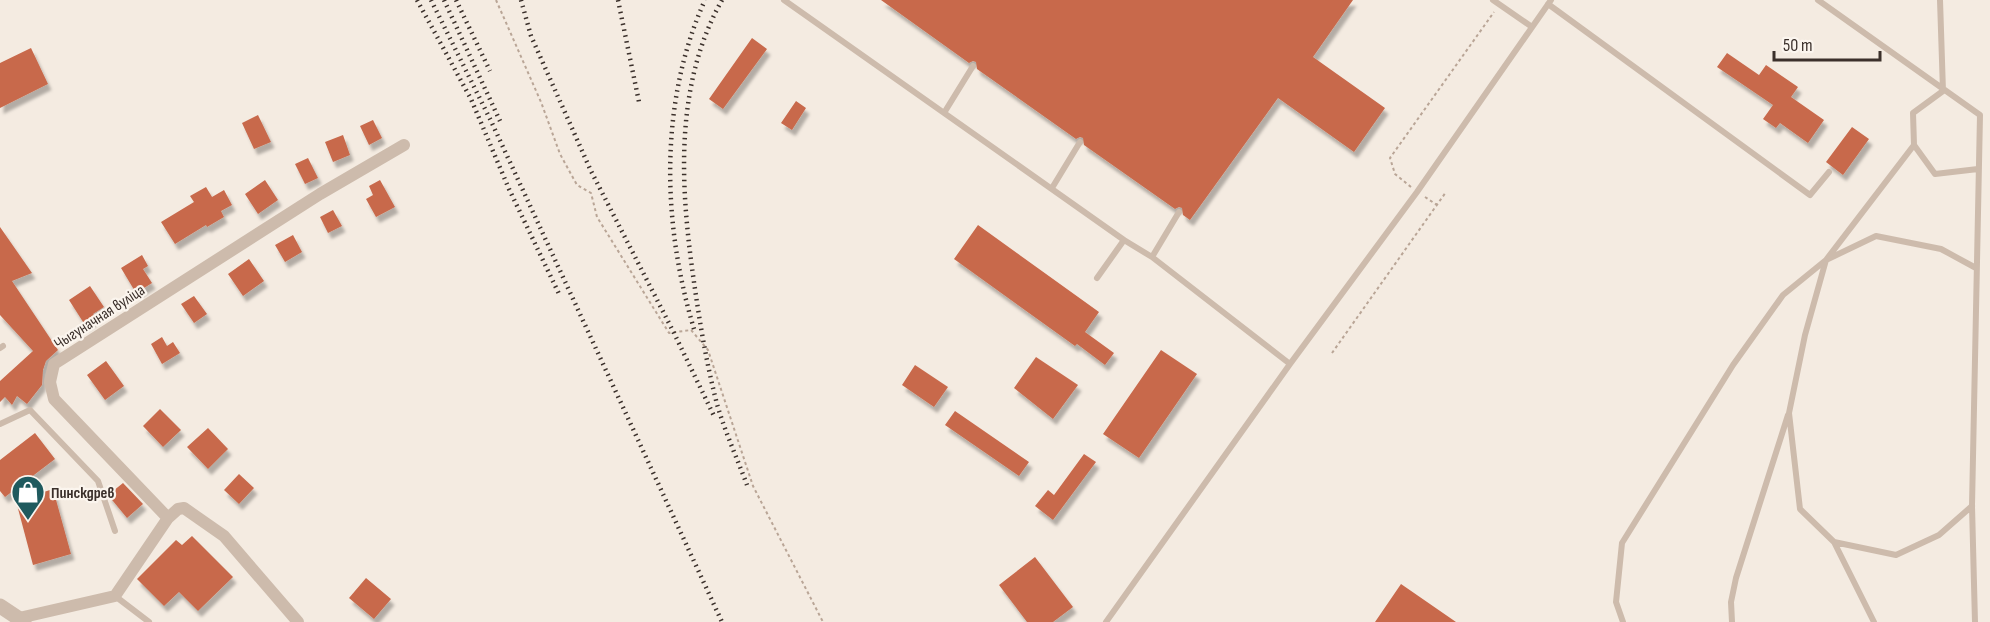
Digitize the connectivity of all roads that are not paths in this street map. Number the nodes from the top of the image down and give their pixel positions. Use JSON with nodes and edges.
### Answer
{"nodes":[{"id":1,"x":784,"y":0,"type":"edge"},
{"id":2,"x":1493,"y":0,"type":"edge"},
{"id":3,"x":1818,"y":0,"type":"edge"},
{"id":4,"x":1940,"y":0,"type":"edge"},
{"id":5,"x":1549,"y":2,"type":"edge"},
{"id":6,"x":1532,"y":27,"type":"junction"},
{"id":7,"x":973,"y":66,"type":"dead end"},
{"id":8,"x":1944,"y":91,"type":"junction"},
{"id":9,"x":944,"y":112,"type":"junction"},
{"id":10,"x":1080,"y":142,"type":"dead end"},
{"id":11,"x":404,"y":145,"type":"dead end"},
{"id":12,"x":1914,"y":145,"type":"junction"},
{"id":13,"x":1978,"y":169,"type":"junction"},
{"id":14,"x":1828,"y":172,"type":"dead end"},
{"id":15,"x":1052,"y":188,"type":"junction"},
{"id":16,"x":1179,"y":212,"type":"dead end"},
{"id":17,"x":1124,"y":240,"type":"junction"},
{"id":18,"x":1152,"y":257,"type":"junction"},
{"id":19,"x":1826,"y":260,"type":"junction"},
{"id":20,"x":1976,"y":268,"type":"junction"},
{"id":21,"x":1097,"y":278,"type":"dead end"},
{"id":22,"x":1290,"y":364,"type":"junction"},
{"id":23,"x":1789,"y":413,"type":"junction"},
{"id":24,"x":0,"y":424,"type":"edge"},
{"id":25,"x":1972,"y":506,"type":"junction"},
{"id":26,"x":168,"y":518,"type":"junction"},
{"id":27,"x":115,"y":531,"type":"dead end"},
{"id":28,"x":1834,"y":543,"type":"junction"},
{"id":29,"x":115,"y":596,"type":"junction"},
{"id":30,"x":0,"y":606,"type":"edge"},
{"id":31,"x":21,"y":620,"type":"edge"},
{"id":32,"x":149,"y":622,"type":"edge"},
{"id":33,"x":298,"y":622,"type":"edge"},
{"id":34,"x":1106,"y":622,"type":"edge"},
{"id":35,"x":1623,"y":622,"type":"edge"},
{"id":36,"x":1732,"y":622,"type":"edge"},
{"id":37,"x":1874,"y":622,"type":"edge"},
{"id":38,"x":1975,"y":622,"type":"edge"}],
"edges":[{"from":1,"to":9,"type":"lane"},
{"from":2,"to":6,"type":"lane"},
{"from":3,"to":8,"type":"lane"},
{"from":4,"to":8,"type":"lane"},
{"from":5,"to":6,"type":"lane"},
{"from":5,"to":14,"type":"lane"},
{"from":6,"to":22,"type":"lane"},
{"from":7,"to":9,"type":"lane"},
{"from":8,"to":12,"type":"lane"},
{"from":8,"to":13,"type":"lane"},
{"from":9,"to":15,"type":"lane"},
{"from":10,"to":15,"type":"lane"},
{"from":11,"to":26,"type":"street","name":"Чыгуначная вуліца"},
{"from":12,"to":13,"type":"lane"},
{"from":12,"to":19,"type":"lane"},
{"from":13,"to":20,"type":"lane"},
{"from":15,"to":17,"type":"lane"},
{"from":16,"to":18,"type":"lane"},
{"from":17,"to":18,"type":"lane"},
{"from":17,"to":21,"type":"lane"},
{"from":18,"to":22,"type":"lane"},
{"from":19,"to":20,"type":"lane"},
{"from":19,"to":23,"type":"lane"},
{"from":19,"to":35,"type":"lane"},
{"from":20,"to":25,"type":"lane"},
{"from":22,"to":34,"type":"lane"},
{"from":23,"to":28,"type":"lane"},
{"from":23,"to":36,"type":"lane"},
{"from":24,"to":27,"type":"lane"},
{"from":25,"to":28,"type":"lane"},
{"from":25,"to":38,"type":"lane"},
{"from":26,"to":29,"type":"street"},
{"from":26,"to":33,"type":"street"},
{"from":28,"to":37,"type":"lane"},
{"from":29,"to":31,"type":"street"},
{"from":29,"to":32,"type":"lane"},
{"from":30,"to":31,"type":"street"}]}
